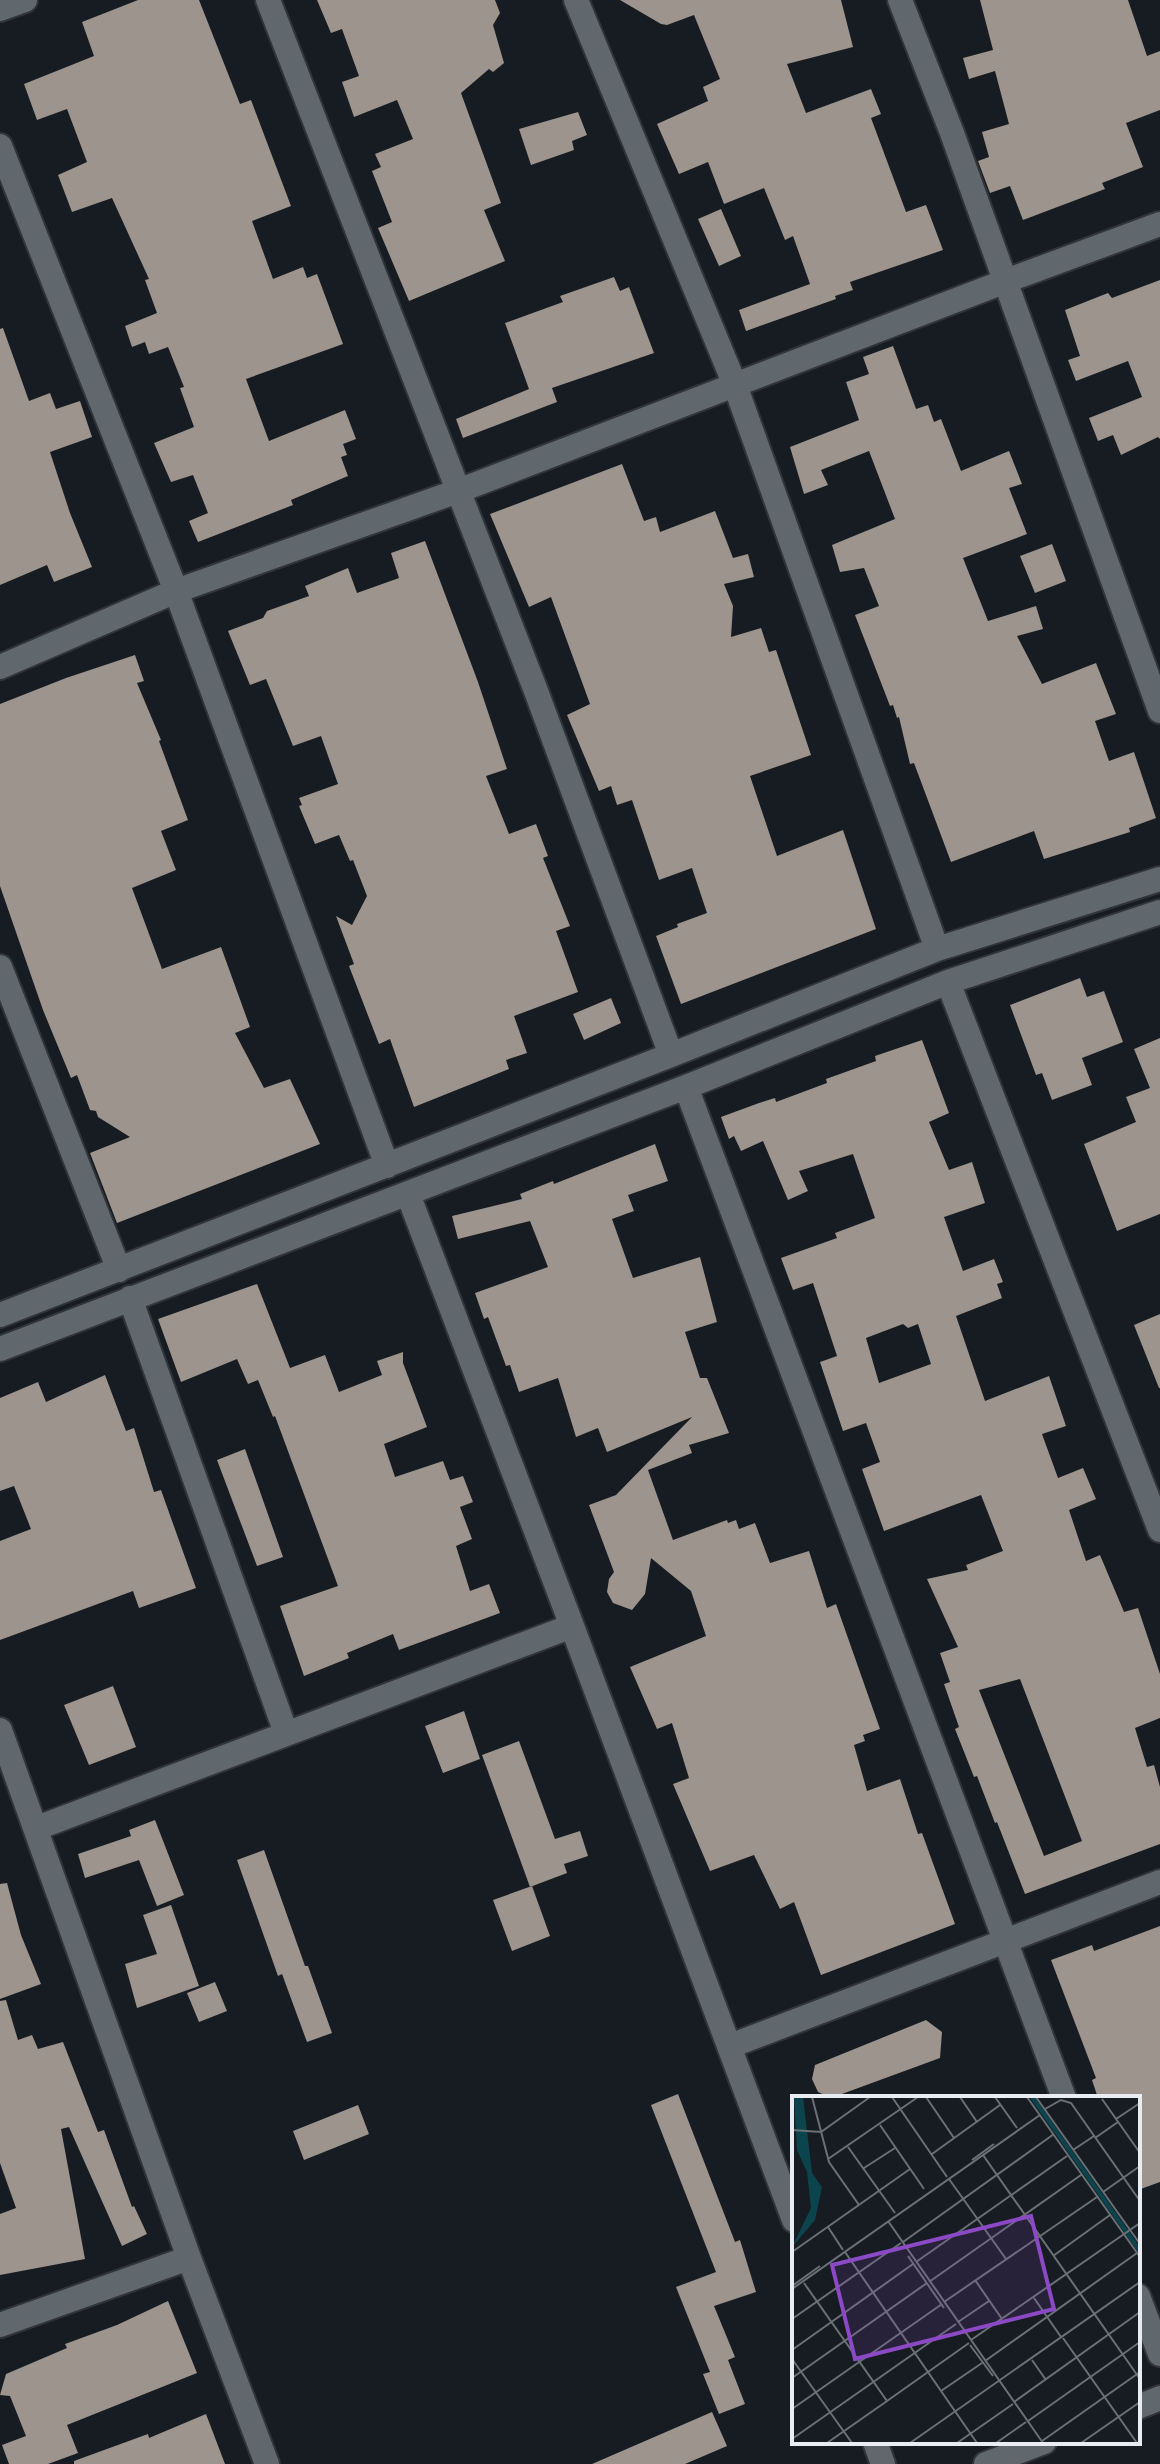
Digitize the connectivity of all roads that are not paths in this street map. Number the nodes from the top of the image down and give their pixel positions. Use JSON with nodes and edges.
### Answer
{"nodes":[{"id":1,"x":25,"y":0,"type":"edge"},
{"id":2,"x":268,"y":0,"type":"edge"},
{"id":3,"x":576,"y":0,"type":"edge"},
{"id":4,"x":900,"y":0,"type":"edge"},
{"id":5,"x":0,"y":9,"type":"edge"},
{"id":6,"x":0,"y":146,"type":"edge"},
{"id":7,"x":1160,"y":224,"type":"edge"},
{"id":8,"x":1006,"y":281,"type":"junction"},
{"id":9,"x":735,"y":385,"type":"junction"},
{"id":10,"x":458,"y":491,"type":"junction"},
{"id":11,"x":176,"y":591,"type":"junction"},
{"id":12,"x":0,"y":667,"type":"edge"},
{"id":13,"x":1160,"y":711,"type":"edge"},
{"id":14,"x":1160,"y":879,"type":"edge"},
{"id":15,"x":1160,"y":912,"type":"edge"},
{"id":16,"x":937,"y":949,"type":"junction"},
{"id":17,"x":0,"y":967,"type":"edge"},
{"id":18,"x":948,"y":982,"type":"junction"},
{"id":19,"x":671,"y":1055,"type":"junction"},
{"id":20,"x":686,"y":1087,"type":"junction"},
{"id":21,"x":387,"y":1166,"type":"junction"},
{"id":22,"x":408,"y":1194,"type":"junction"},
{"id":23,"x":119,"y":1270,"type":"junction"},
{"id":24,"x":130,"y":1298,"type":"junction"},
{"id":25,"x":0,"y":1315,"type":"edge"},
{"id":26,"x":0,"y":1349,"type":"edge"},
{"id":27,"x":1160,"y":1530,"type":"edge"},
{"id":28,"x":572,"y":1626,"type":"junction"},
{"id":29,"x":0,"y":1730,"type":"edge"},
{"id":30,"x":286,"y":1733,"type":"junction"},
{"id":31,"x":37,"y":1828,"type":"junction"},
{"id":32,"x":1160,"y":1882,"type":"edge"},
{"id":33,"x":1005,"y":1941,"type":"junction"},
{"id":34,"x":730,"y":2046,"type":"junction"},
{"id":35,"x":1063,"y":2096,"type":"edge"},
{"id":36,"x":792,"y":2215,"type":"edge"},
{"id":37,"x":189,"y":2258,"type":"junction"},
{"id":38,"x":1140,"y":2301,"type":"edge"},
{"id":39,"x":0,"y":2325,"type":"edge"},
{"id":40,"x":1160,"y":2354,"type":"edge"},
{"id":41,"x":1160,"y":2398,"type":"edge"},
{"id":42,"x":1140,"y":2406,"type":"edge"},
{"id":43,"x":876,"y":2444,"type":"edge"},
{"id":44,"x":1039,"y":2444,"type":"edge"},
{"id":45,"x":267,"y":2464,"type":"edge"},
{"id":46,"x":883,"y":2464,"type":"edge"},
{"id":47,"x":986,"y":2464,"type":"edge"}],
"edges":[{"from":1,"to":5,"type":"street"},
{"from":2,"to":10,"type":"street"},
{"from":3,"to":9,"type":"street"},
{"from":4,"to":8,"type":"street"},
{"from":6,"to":11,"type":"street"},
{"from":7,"to":8,"type":"street"},
{"from":8,"to":9,"type":"street"},
{"from":8,"to":13,"type":"street"},
{"from":9,"to":10,"type":"street"},
{"from":9,"to":16,"type":"street"},
{"from":10,"to":11,"type":"street"},
{"from":10,"to":19,"type":"street"},
{"from":11,"to":12,"type":"street"},
{"from":11,"to":21,"type":"street"},
{"from":14,"to":16,"type":"street"},
{"from":15,"to":18,"type":"street"},
{"from":16,"to":19,"type":"street"},
{"from":17,"to":23,"type":"street"},
{"from":18,"to":20,"type":"street"},
{"from":18,"to":27,"type":"street"},
{"from":19,"to":21,"type":"street"},
{"from":20,"to":22,"type":"street"},
{"from":20,"to":33,"type":"street"},
{"from":21,"to":23,"type":"street"},
{"from":22,"to":24,"type":"street"},
{"from":22,"to":28,"type":"street"},
{"from":23,"to":25,"type":"street"},
{"from":24,"to":26,"type":"street"},
{"from":24,"to":30,"type":"street"},
{"from":28,"to":30,"type":"street"},
{"from":28,"to":34,"type":"street"},
{"from":29,"to":31,"type":"street"},
{"from":30,"to":31,"type":"street"},
{"from":31,"to":37,"type":"street"},
{"from":32,"to":33,"type":"street"},
{"from":33,"to":34,"type":"street"},
{"from":33,"to":35,"type":"street"},
{"from":34,"to":36,"type":"street"},
{"from":37,"to":39,"type":"street"},
{"from":37,"to":45,"type":"street"},
{"from":38,"to":40,"type":"street"},
{"from":41,"to":42,"type":"street"},
{"from":43,"to":46,"type":"street"},
{"from":44,"to":47,"type":"street"}]}
